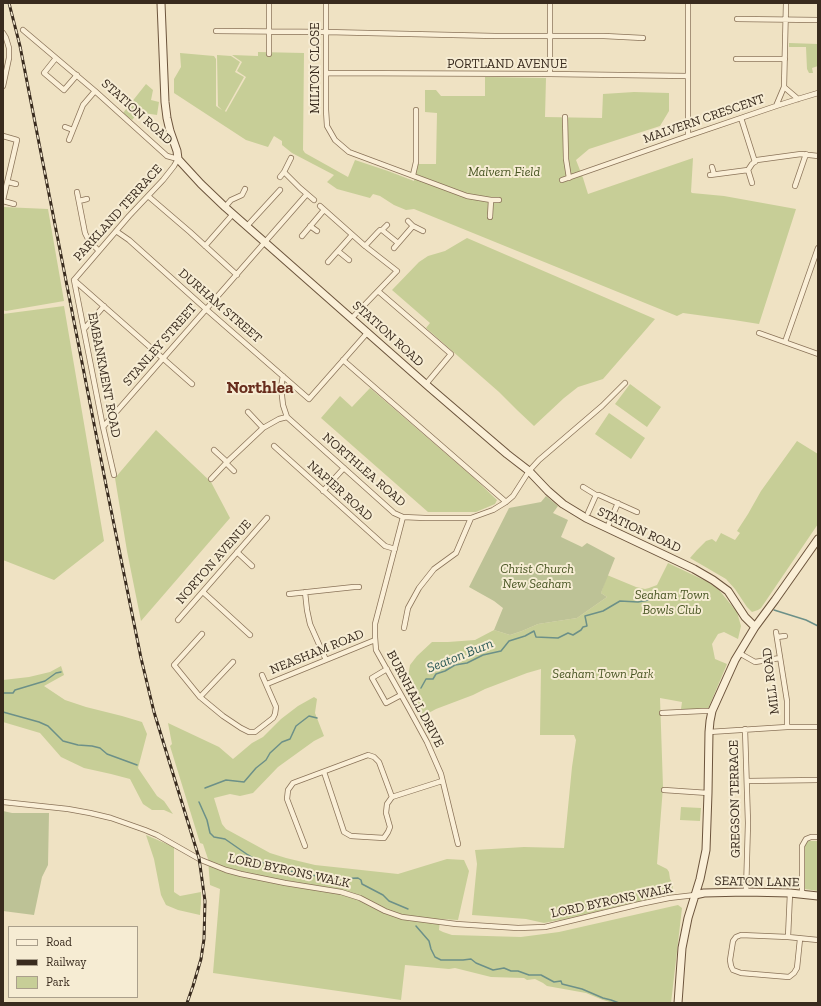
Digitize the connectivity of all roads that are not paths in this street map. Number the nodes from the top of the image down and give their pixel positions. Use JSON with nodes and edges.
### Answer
{"nodes":[{"id":1,"x":161,"y":3,"type":"edge"},
{"id":2,"x":269,"y":3,"type":"edge"},
{"id":3,"x":326,"y":3,"type":"edge"},
{"id":4,"x":550,"y":3,"type":"edge"},
{"id":5,"x":688,"y":3,"type":"edge"},
{"id":6,"x":786,"y":3,"type":"edge"},
{"id":7,"x":737,"y":19,"type":"dead end"},
{"id":8,"x":785,"y":19,"type":"junction"},
{"id":9,"x":818,"y":20,"type":"edge"},
{"id":10,"x":23,"y":30,"type":"dead end"},
{"id":11,"x":216,"y":31,"type":"dead end"},
{"id":12,"x":269,"y":32,"type":"junction"},
{"id":13,"x":326,"y":32,"type":"junction"},
{"id":14,"x":3,"y":33,"type":"edge"},
{"id":15,"x":550,"y":36,"type":"junction"},
{"id":16,"x":643,"y":38,"type":"dead end"},
{"id":17,"x":269,"y":54,"type":"dead end"},
{"id":18,"x":56,"y":58,"type":"junction"},
{"id":19,"x":736,"y":59,"type":"dead end"},
{"id":20,"x":785,"y":59,"type":"junction"},
{"id":21,"x":326,"y":74,"type":"junction"},
{"id":22,"x":550,"y":74,"type":"junction"},
{"id":23,"x":76,"y":75,"type":"junction"},
{"id":24,"x":688,"y":76,"type":"junction"},
{"id":25,"x":3,"y":86,"type":"edge"},
{"id":26,"x":784,"y":87,"type":"junction"},
{"id":27,"x":95,"y":91,"type":"junction"},
{"id":28,"x":818,"y":93,"type":"edge"},
{"id":29,"x":798,"y":99,"type":"junction"},
{"id":30,"x":776,"y":106,"type":"junction"},
{"id":31,"x":416,"y":110,"type":"dead end"},
{"id":32,"x":565,"y":117,"type":"dead end"},
{"id":33,"x":741,"y":118,"type":"junction"},
{"id":34,"x":65,"y":127,"type":"dead end"},
{"id":35,"x":73,"y":130,"type":"junction"},
{"id":36,"x":3,"y":136,"type":"edge"},
{"id":37,"x":688,"y":136,"type":"junction"},
{"id":38,"x":69,"y":140,"type":"dead end"},
{"id":39,"x":806,"y":154,"type":"junction"},
{"id":40,"x":818,"y":156,"type":"edge"},
{"id":41,"x":291,"y":158,"type":"dead end"},
{"id":42,"x":178,"y":159,"type":"junction"},
{"id":43,"x":755,"y":162,"type":"junction"},
{"id":44,"x":712,"y":167,"type":"dead end"},
{"id":45,"x":748,"y":170,"type":"junction"},
{"id":46,"x":284,"y":172,"type":"junction"},
{"id":47,"x":413,"y":175,"type":"junction"},
{"id":48,"x":280,"y":176,"type":"dead end"},
{"id":49,"x":569,"y":178,"type":"junction"},
{"id":50,"x":562,"y":180,"type":"dead end"},
{"id":51,"x":8,"y":182,"type":"junction"},
{"id":52,"x":752,"y":183,"type":"dead end"},
{"id":53,"x":802,"y":183,"type":"dead end"},
{"id":54,"x":16,"y":184,"type":"dead end"},
{"id":55,"x":245,"y":189,"type":"dead end"},
{"id":56,"x":280,"y":190,"type":"dead end"},
{"id":57,"x":77,"y":192,"type":"dead end"},
{"id":58,"x":307,"y":194,"type":"junction"},
{"id":59,"x":148,"y":196,"type":"junction"},
{"id":60,"x":87,"y":199,"type":"dead end"},
{"id":61,"x":314,"y":200,"type":"dead end"},
{"id":62,"x":491,"y":200,"type":"junction"},
{"id":63,"x":499,"y":200,"type":"dead end"},
{"id":64,"x":3,"y":201,"type":"edge"},
{"id":65,"x":79,"y":201,"type":"junction"},
{"id":66,"x":14,"y":204,"type":"dead end"},
{"id":67,"x":320,"y":206,"type":"dead end"},
{"id":68,"x":225,"y":207,"type":"junction"},
{"id":69,"x":324,"y":210,"type":"junction"},
{"id":70,"x":233,"y":214,"type":"junction"},
{"id":71,"x":490,"y":217,"type":"dead end"},
{"id":72,"x":408,"y":222,"type":"dead end"},
{"id":73,"x":387,"y":225,"type":"dead end"},
{"id":74,"x":248,"y":226,"type":"junction"},
{"id":75,"x":310,"y":226,"type":"junction"},
{"id":76,"x":413,"y":226,"type":"junction"},
{"id":77,"x":382,"y":230,"type":"junction"},
{"id":78,"x":116,"y":231,"type":"junction"},
{"id":79,"x":317,"y":231,"type":"dead end"},
{"id":80,"x":423,"y":231,"type":"dead end"},
{"id":81,"x":352,"y":235,"type":"junction"},
{"id":82,"x":302,"y":236,"type":"dead end"},
{"id":83,"x":266,"y":242,"type":"junction"},
{"id":84,"x":398,"y":243,"type":"junction"},
{"id":85,"x":205,"y":246,"type":"junction"},
{"id":86,"x":365,"y":246,"type":"junction"},
{"id":87,"x":394,"y":248,"type":"dead end"},
{"id":88,"x":818,"y":248,"type":"edge"},
{"id":89,"x":99,"y":251,"type":"junction"},
{"id":90,"x":338,"y":251,"type":"junction"},
{"id":91,"x":349,"y":260,"type":"dead end"},
{"id":92,"x":328,"y":262,"type":"dead end"},
{"id":93,"x":237,"y":275,"type":"junction"},
{"id":94,"x":74,"y":280,"type":"junction"},
{"id":95,"x":378,"y":291,"type":"junction"},
{"id":96,"x":104,"y":306,"type":"junction"},
{"id":97,"x":207,"y":310,"type":"junction"},
{"id":98,"x":352,"y":318,"type":"junction"},
{"id":99,"x":84,"y":329,"type":"junction"},
{"id":100,"x":368,"y":332,"type":"junction"},
{"id":101,"x":759,"y":333,"type":"dead end"},
{"id":102,"x":785,"y":342,"type":"junction"},
{"id":103,"x":818,"y":354,"type":"edge"},
{"id":104,"x":163,"y":359,"type":"junction"},
{"id":105,"x":343,"y":360,"type":"junction"},
{"id":106,"x":283,"y":376,"type":"junction"},
{"id":107,"x":625,"y":383,"type":"dead end"},
{"id":108,"x":192,"y":384,"type":"dead end"},
{"id":109,"x":426,"y":384,"type":"junction"},
{"id":110,"x":248,"y":412,"type":"dead end"},
{"id":111,"x":287,"y":417,"type":"junction"},
{"id":112,"x":103,"y":427,"type":"junction"},
{"id":113,"x":263,"y":428,"type":"junction"},
{"id":114,"x":274,"y":446,"type":"dead end"},
{"id":115,"x":214,"y":450,"type":"dead end"},
{"id":116,"x":226,"y":462,"type":"junction"},
{"id":117,"x":344,"y":468,"type":"junction"},
{"id":118,"x":234,"y":471,"type":"dead end"},
{"id":119,"x":529,"y":471,"type":"junction"},
{"id":120,"x":114,"y":475,"type":"dead end"},
{"id":121,"x":211,"y":480,"type":"dead end"},
{"id":122,"x":583,"y":487,"type":"dead end"},
{"id":123,"x":323,"y":491,"type":"junction"},
{"id":124,"x":596,"y":495,"type":"junction"},
{"id":125,"x":506,"y":502,"type":"junction"},
{"id":126,"x":618,"y":503,"type":"junction"},
{"id":127,"x":638,"y":512,"type":"dead end"},
{"id":128,"x":588,"y":513,"type":"dead end"},
{"id":129,"x":267,"y":518,"type":"dead end"},
{"id":130,"x":403,"y":518,"type":"junction"},
{"id":131,"x":471,"y":518,"type":"junction"},
{"id":132,"x":607,"y":528,"type":"junction"},
{"id":133,"x":818,"y":539,"type":"edge"},
{"id":134,"x":395,"y":548,"type":"junction"},
{"id":135,"x":237,"y":552,"type":"junction"},
{"id":136,"x":252,"y":566,"type":"dead end"},
{"id":137,"x":359,"y":587,"type":"dead end"},
{"id":138,"x":203,"y":592,"type":"junction"},
{"id":139,"x":305,"y":592,"type":"junction"},
{"id":140,"x":289,"y":594,"type":"dead end"},
{"id":141,"x":742,"y":612,"type":"junction"},
{"id":142,"x":178,"y":620,"type":"dead end"},
{"id":143,"x":760,"y":620,"type":"junction"},
{"id":144,"x":755,"y":627,"type":"junction"},
{"id":145,"x":404,"y":628,"type":"dead end"},
{"id":146,"x":202,"y":634,"type":"dead end"},
{"id":147,"x":250,"y":635,"type":"dead end"},
{"id":148,"x":785,"y":636,"type":"dead end"},
{"id":149,"x":375,"y":640,"type":"junction"},
{"id":150,"x":739,"y":653,"type":"junction"},
{"id":151,"x":780,"y":658,"type":"junction"},
{"id":152,"x":326,"y":660,"type":"junction"},
{"id":153,"x":233,"y":662,"type":"dead end"},
{"id":154,"x":387,"y":669,"type":"junction"},
{"id":155,"x":262,"y":675,"type":"dead end"},
{"id":156,"x":267,"y":684,"type":"junction"},
{"id":157,"x":401,"y":695,"type":"junction"},
{"id":158,"x":200,"y":697,"type":"junction"},
{"id":159,"x":712,"y":711,"type":"junction"},
{"id":160,"x":662,"y":713,"type":"dead end"},
{"id":161,"x":787,"y":727,"type":"junction"},
{"id":162,"x":818,"y":727,"type":"edge"},
{"id":163,"x":745,"y":729,"type":"junction"},
{"id":164,"x":709,"y":732,"type":"junction"},
{"id":165,"x":324,"y":772,"type":"junction"},
{"id":166,"x":747,"y":780,"type":"junction"},
{"id":167,"x":818,"y":780,"type":"edge"},
{"id":168,"x":442,"y":781,"type":"junction"},
{"id":169,"x":664,"y":790,"type":"dead end"},
{"id":170,"x":708,"y":793,"type":"junction"},
{"id":171,"x":392,"y":796,"type":"junction"},
{"id":172,"x":3,"y":802,"type":"edge"},
{"id":173,"x":818,"y":837,"type":"edge"},
{"id":174,"x":458,"y":844,"type":"dead end"},
{"id":175,"x":305,"y":846,"type":"dead end"},
{"id":176,"x":746,"y":892,"type":"junction"},
{"id":177,"x":790,"y":893,"type":"junction"},
{"id":178,"x":802,"y":894,"type":"junction"},
{"id":179,"x":695,"y":895,"type":"junction"},
{"id":180,"x":818,"y":896,"type":"edge"},
{"id":181,"x":788,"y":937,"type":"junction"},
{"id":182,"x":800,"y":939,"type":"junction"},
{"id":183,"x":818,"y":940,"type":"edge"},
{"id":184,"x":678,"y":1003,"type":"edge"}],
"edges":[{"from":1,"to":42,"type":"main road"},
{"from":2,"to":12,"type":"street"},
{"from":3,"to":13,"type":"street","name":"MILTON CLOSE"},
{"from":4,"to":15,"type":"street"},
{"from":5,"to":24,"type":"street"},
{"from":6,"to":8,"type":"street","name":"MALVERN CRESCENT"},
{"from":7,"to":8,"type":"street"},
{"from":8,"to":9,"type":"street"},
{"from":8,"to":20,"type":"street","name":"MALVERN CRESCENT"},
{"from":10,"to":18,"type":"street","name":"STATION ROAD"},
{"from":11,"to":12,"type":"street"},
{"from":12,"to":13,"type":"street"},
{"from":12,"to":17,"type":"street"},
{"from":13,"to":15,"type":"street"},
{"from":13,"to":21,"type":"street","name":"MILTON CLOSE"},
{"from":14,"to":25,"type":"street"},
{"from":15,"to":16,"type":"street"},
{"from":15,"to":22,"type":"street"},
{"from":18,"to":23,"type":"street","name":"STATION ROAD"},
{"from":18,"to":23,"type":"street"},
{"from":19,"to":20,"type":"street"},
{"from":20,"to":26,"type":"street","name":"MALVERN CRESCENT"},
{"from":21,"to":22,"type":"street","name":"PORTLAND AVENUE"},
{"from":21,"to":47,"type":"street","name":"MILTON CLOSE"},
{"from":22,"to":24,"type":"street","name":"PORTLAND AVENUE"},
{"from":23,"to":27,"type":"street","name":"STATION ROAD"},
{"from":24,"to":37,"type":"street"},
{"from":26,"to":29,"type":"street"},
{"from":26,"to":30,"type":"street","name":"MALVERN CRESCENT"},
{"from":27,"to":35,"type":"street"},
{"from":27,"to":42,"type":"street","name":"STATION ROAD"},
{"from":28,"to":29,"type":"street"},
{"from":29,"to":30,"type":"street"},
{"from":30,"to":33,"type":"street","name":"MALVERN CRESCENT"},
{"from":31,"to":47,"type":"street"},
{"from":32,"to":49,"type":"street"},
{"from":33,"to":37,"type":"street","name":"MALVERN CRESCENT"},
{"from":33,"to":43,"type":"street"},
{"from":34,"to":35,"type":"street"},
{"from":35,"to":38,"type":"street"},
{"from":36,"to":51,"type":"street"},
{"from":37,"to":49,"type":"street","name":"MALVERN CRESCENT"},
{"from":39,"to":40,"type":"street"},
{"from":39,"to":43,"type":"street"},
{"from":39,"to":53,"type":"street"},
{"from":41,"to":46,"type":"street"},
{"from":42,"to":59,"type":"street","name":"PARKLAND TERRACE"},
{"from":42,"to":68,"type":"main road","name":"STATION ROAD"},
{"from":43,"to":45,"type":"street"},
{"from":44,"to":45,"type":"street"},
{"from":45,"to":52,"type":"street"},
{"from":46,"to":48,"type":"street"},
{"from":46,"to":58,"type":"street"},
{"from":47,"to":62,"type":"street"},
{"from":49,"to":50,"type":"street","name":"MALVERN CRESCENT"},
{"from":51,"to":54,"type":"street"},
{"from":51,"to":64,"type":"street"},
{"from":55,"to":68,"type":"street"},
{"from":56,"to":74,"type":"street"},
{"from":57,"to":65,"type":"street"},
{"from":58,"to":61,"type":"street"},
{"from":58,"to":83,"type":"street","name":"STANLEY STREET"},
{"from":59,"to":78,"type":"street","name":"PARKLAND TERRACE"},
{"from":59,"to":85,"type":"street"},
{"from":60,"to":65,"type":"street"},
{"from":62,"to":63,"type":"street"},
{"from":62,"to":71,"type":"street"},
{"from":64,"to":66,"type":"street"},
{"from":65,"to":89,"type":"street"},
{"from":67,"to":69,"type":"street"},
{"from":68,"to":70,"type":"main road","name":"STATION ROAD"},
{"from":69,"to":75,"type":"street"},
{"from":69,"to":81,"type":"street"},
{"from":70,"to":74,"type":"main road","name":"STATION ROAD"},
{"from":70,"to":85,"type":"street"},
{"from":72,"to":76,"type":"street"},
{"from":73,"to":77,"type":"street"},
{"from":74,"to":83,"type":"main road","name":"STATION ROAD"},
{"from":75,"to":79,"type":"street"},
{"from":75,"to":82,"type":"street"},
{"from":76,"to":80,"type":"street"},
{"from":76,"to":84,"type":"street"},
{"from":77,"to":84,"type":"street"},
{"from":77,"to":86,"type":"street"},
{"from":78,"to":89,"type":"street","name":"PARKLAND TERRACE"},
{"from":78,"to":97,"type":"street","name":"DURHAM STREET"},
{"from":81,"to":86,"type":"street"},
{"from":81,"to":90,"type":"street"},
{"from":83,"to":93,"type":"street","name":"STANLEY STREET"},
{"from":83,"to":98,"type":"main road","name":"STATION ROAD"},
{"from":84,"to":87,"type":"street"},
{"from":85,"to":93,"type":"street"},
{"from":86,"to":95,"type":"street"},
{"from":88,"to":102,"type":"street"},
{"from":89,"to":94,"type":"street","name":"PARKLAND TERRACE"},
{"from":90,"to":91,"type":"street"},
{"from":90,"to":92,"type":"street"},
{"from":93,"to":97,"type":"street","name":"STANLEY STREET"},
{"from":94,"to":96,"type":"street"},
{"from":94,"to":99,"type":"street","name":"EMBANKMENT ROAD"},
{"from":95,"to":98,"type":"street"},
{"from":95,"to":109,"type":"street"},
{"from":96,"to":99,"type":"street"},
{"from":96,"to":104,"type":"street"},
{"from":97,"to":104,"type":"street","name":"STANLEY STREET"},
{"from":97,"to":106,"type":"street","name":"DURHAM STREET"},
{"from":98,"to":100,"type":"main road","name":"STATION ROAD"},
{"from":99,"to":112,"type":"street","name":"EMBANKMENT ROAD"},
{"from":100,"to":105,"type":"street"},
{"from":100,"to":109,"type":"main road","name":"STATION ROAD"},
{"from":101,"to":102,"type":"street"},
{"from":102,"to":103,"type":"street"},
{"from":104,"to":108,"type":"street"},
{"from":104,"to":112,"type":"street","name":"STANLEY STREET"},
{"from":105,"to":106,"type":"street","name":"DURHAM STREET"},
{"from":105,"to":125,"type":"street"},
{"from":106,"to":111,"type":"street"},
{"from":107,"to":119,"type":"street","name":"NORTHLEA ROAD"},
{"from":109,"to":119,"type":"main road","name":"STATION ROAD"},
{"from":110,"to":113,"type":"street"},
{"from":111,"to":113,"type":"street"},
{"from":111,"to":117,"type":"street","name":"NORTHLEA ROAD"},
{"from":112,"to":120,"type":"street","name":"EMBANKMENT ROAD"},
{"from":113,"to":116,"type":"street"},
{"from":114,"to":123,"type":"street","name":"NAPIER ROAD"},
{"from":115,"to":116,"type":"street"},
{"from":116,"to":118,"type":"street"},
{"from":116,"to":121,"type":"street"},
{"from":117,"to":123,"type":"street"},
{"from":117,"to":130,"type":"street","name":"NORTHLEA ROAD"},
{"from":119,"to":125,"type":"street","name":"NORTHLEA ROAD"},
{"from":119,"to":132,"type":"main road","name":"STATION ROAD"},
{"from":122,"to":124,"type":"street"},
{"from":123,"to":134,"type":"street","name":"NAPIER ROAD"},
{"from":124,"to":126,"type":"street"},
{"from":124,"to":128,"type":"street"},
{"from":125,"to":131,"type":"street","name":"NORTHLEA ROAD"},
{"from":126,"to":127,"type":"street"},
{"from":126,"to":132,"type":"street"},
{"from":129,"to":135,"type":"street","name":"NORTON AVENUE"},
{"from":130,"to":131,"type":"street","name":"NORTHLEA ROAD"},
{"from":130,"to":134,"type":"street","name":"BURNHALL DRIVE"},
{"from":131,"to":145,"type":"street"},
{"from":132,"to":141,"type":"main road","name":"STATION ROAD"},
{"from":133,"to":143,"type":"main road"},
{"from":134,"to":149,"type":"street","name":"BURNHALL DRIVE"},
{"from":135,"to":136,"type":"street"},
{"from":135,"to":138,"type":"street","name":"NORTON AVENUE"},
{"from":137,"to":139,"type":"street"},
{"from":138,"to":142,"type":"street","name":"NORTON AVENUE"},
{"from":138,"to":147,"type":"street"},
{"from":139,"to":140,"type":"street"},
{"from":139,"to":152,"type":"street"},
{"from":141,"to":143,"type":"main road"},
{"from":141,"to":144,"type":"main road","name":"STATION ROAD"},
{"from":143,"to":144,"type":"main road"},
{"from":144,"to":150,"type":"main road"},
{"from":146,"to":158,"type":"street","name":"NEASHAM ROAD"},
{"from":148,"to":151,"type":"street","name":"MILL ROAD"},
{"from":149,"to":152,"type":"street","name":"NEASHAM ROAD"},
{"from":149,"to":154,"type":"street","name":"BURNHALL DRIVE"},
{"from":150,"to":151,"type":"street"},
{"from":150,"to":159,"type":"main road"},
{"from":151,"to":161,"type":"street","name":"MILL ROAD"},
{"from":152,"to":156,"type":"street","name":"NEASHAM ROAD"},
{"from":153,"to":158,"type":"street"},
{"from":154,"to":157,"type":"street","name":"BURNHALL DRIVE"},
{"from":154,"to":157,"type":"street"},
{"from":155,"to":156,"type":"street","name":"NEASHAM ROAD"},
{"from":156,"to":158,"type":"street","name":"NEASHAM ROAD"},
{"from":157,"to":168,"type":"street","name":"BURNHALL DRIVE"},
{"from":159,"to":160,"type":"street"},
{"from":159,"to":164,"type":"main road"},
{"from":161,"to":162,"type":"street"},
{"from":161,"to":163,"type":"street"},
{"from":163,"to":164,"type":"street"},
{"from":163,"to":166,"type":"street","name":"GREGSON TERRACE"},
{"from":164,"to":170,"type":"main road"},
{"from":165,"to":171,"type":"street"},
{"from":165,"to":171,"type":"street"},
{"from":165,"to":175,"type":"street"},
{"from":166,"to":167,"type":"street"},
{"from":166,"to":176,"type":"street","name":"GREGSON TERRACE"},
{"from":168,"to":171,"type":"street"},
{"from":168,"to":174,"type":"street","name":"BURNHALL DRIVE"},
{"from":169,"to":170,"type":"street"},
{"from":170,"to":179,"type":"main road"},
{"from":172,"to":179,"type":"street","name":"LORD BYRONS WALK"},
{"from":173,"to":178,"type":"street"},
{"from":176,"to":177,"type":"main road","name":"SEATON LANE"},
{"from":176,"to":179,"type":"main road","name":"SEATON LANE"},
{"from":177,"to":178,"type":"main road","name":"SEATON LANE"},
{"from":177,"to":181,"type":"street"},
{"from":178,"to":180,"type":"main road","name":"SEATON LANE"},
{"from":179,"to":184,"type":"main road"},
{"from":181,"to":182,"type":"street"},
{"from":181,"to":182,"type":"street"},
{"from":182,"to":183,"type":"street"}]}
